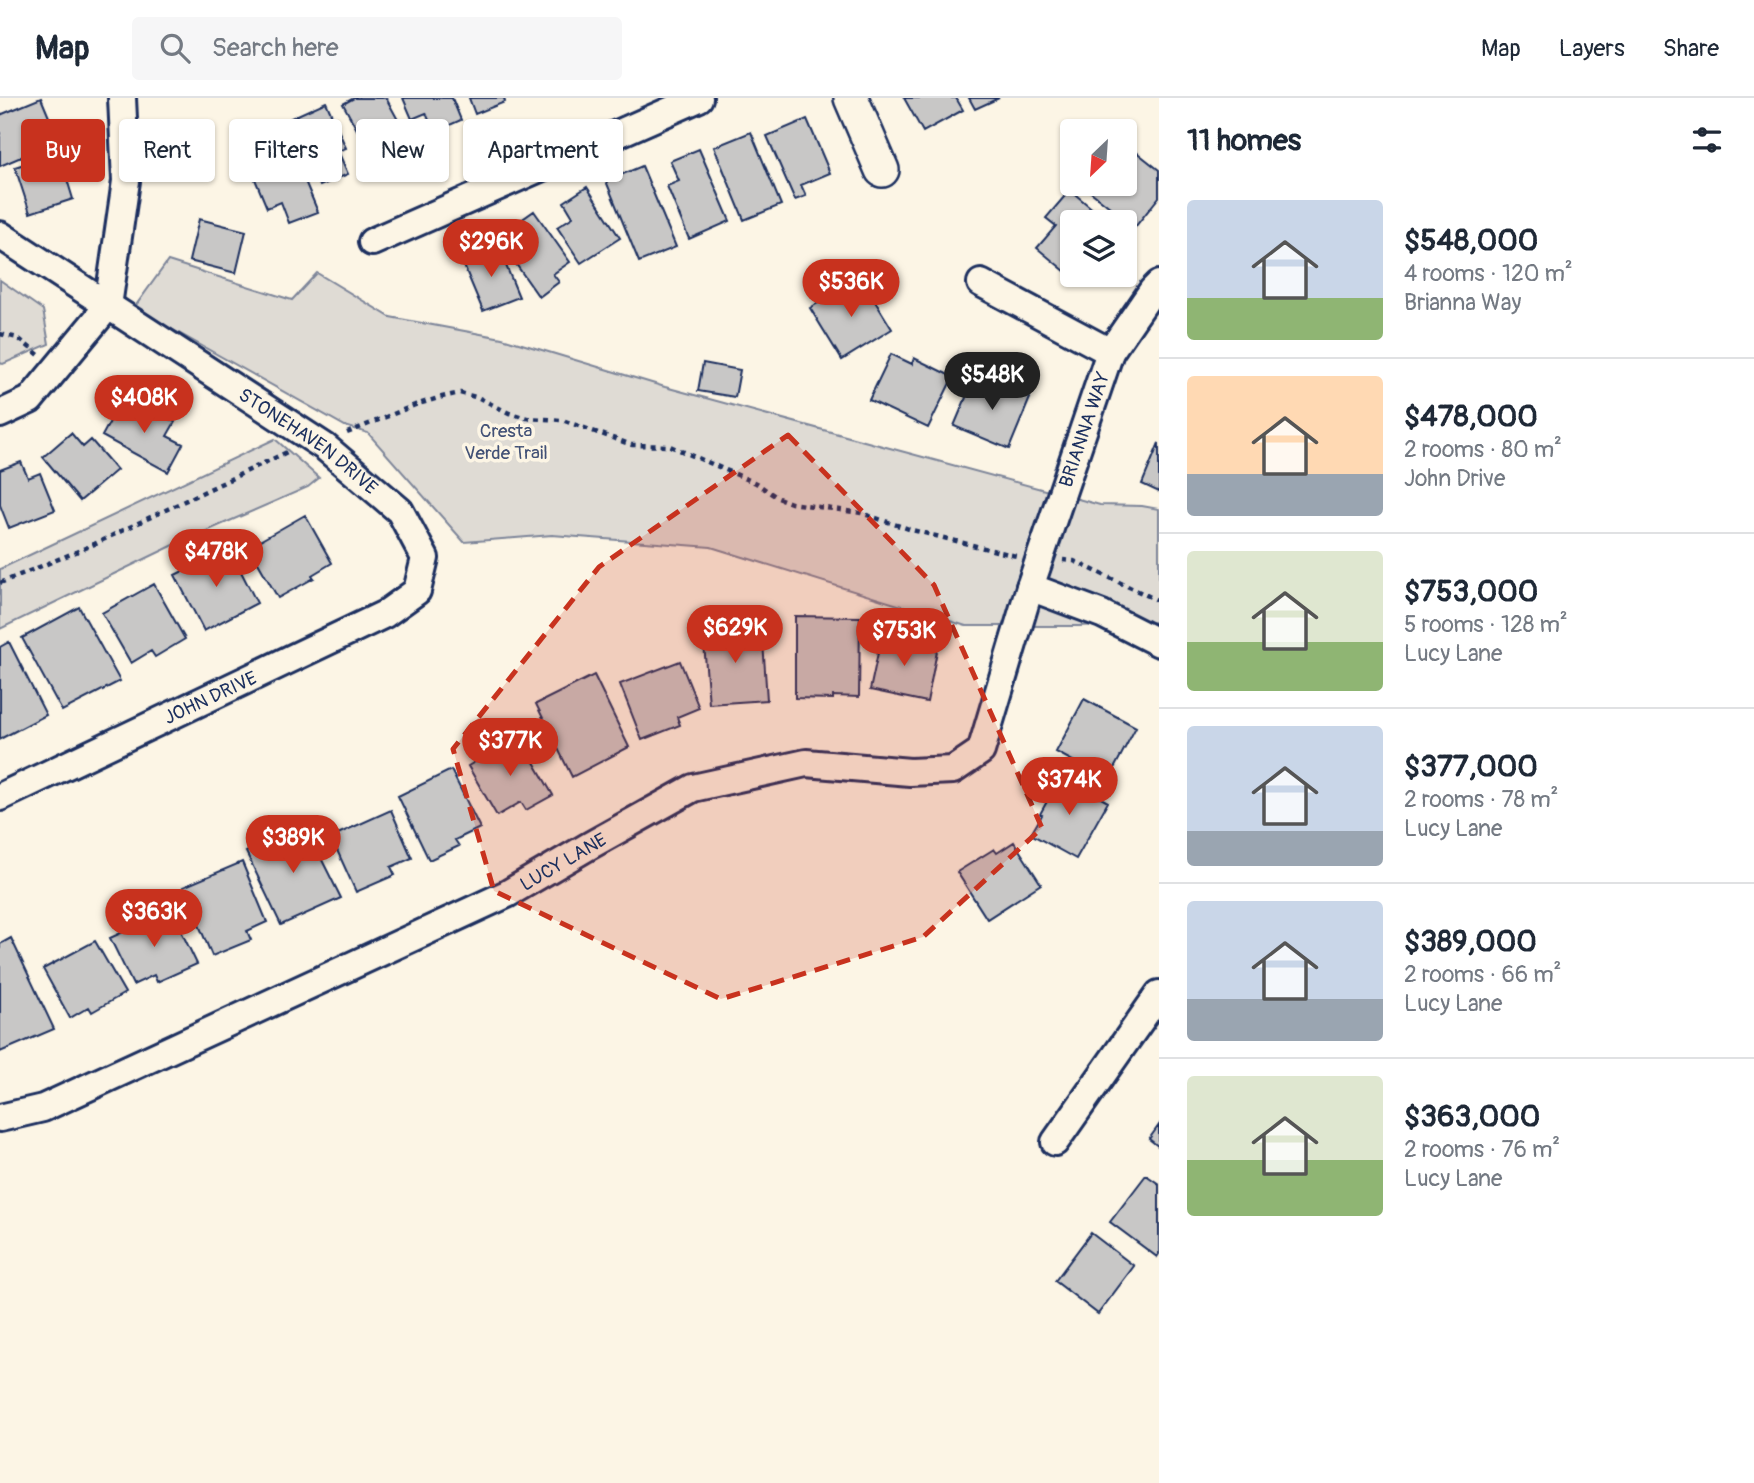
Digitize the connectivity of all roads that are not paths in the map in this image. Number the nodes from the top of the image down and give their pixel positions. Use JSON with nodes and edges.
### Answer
{"nodes":[{"id":1,"x":122,"y":98,"type":"edge"},
{"id":2,"x":699,"y":98,"type":"edge"},
{"id":3,"x":851,"y":98,"type":"edge"},
{"id":4,"x":883,"y":170,"type":"dead end"},
{"id":5,"x":0,"y":234,"type":"edge"},
{"id":6,"x":372,"y":242,"type":"dead end"},
{"id":7,"x":981,"y":282,"type":"dead end"},
{"id":8,"x":1159,"y":284,"type":"edge"},
{"id":9,"x":108,"y":306,"type":"junction"},
{"id":10,"x":1110,"y":352,"type":"junction"},
{"id":11,"x":0,"y":414,"type":"edge"},
{"id":12,"x":1030,"y":587,"type":"junction"},
{"id":13,"x":417,"y":591,"type":"joint"},
{"id":14,"x":1159,"y":643,"type":"edge"},
{"id":15,"x":0,"y":797,"type":"edge"},
{"id":16,"x":1159,"y":994,"type":"edge"},
{"id":17,"x":0,"y":1118,"type":"edge"},
{"id":18,"x":1055,"y":1142,"type":"dead end"}],
"edges":[{"from":1,"to":9,"type":"street"},
{"from":2,"to":6,"type":"street"},
{"from":3,"to":4,"type":"street"},
{"from":5,"to":9,"type":"street","name":"STONEHAVEN DRIVE"},
{"from":7,"to":10,"type":"street"},
{"from":8,"to":10,"type":"street","name":"BRIANNA WAY"},
{"from":9,"to":11,"type":"street"},
{"from":9,"to":13,"type":"street","name":"STONEHAVEN DRIVE"},
{"from":10,"to":12,"type":"street","name":"BRIANNA WAY"},
{"from":12,"to":14,"type":"street"},
{"from":12,"to":17,"type":"street","name":"LUCY LANE"},
{"from":13,"to":15,"type":"street","name":"JOHN DRIVE"},
{"from":16,"to":18,"type":"street"}]}
